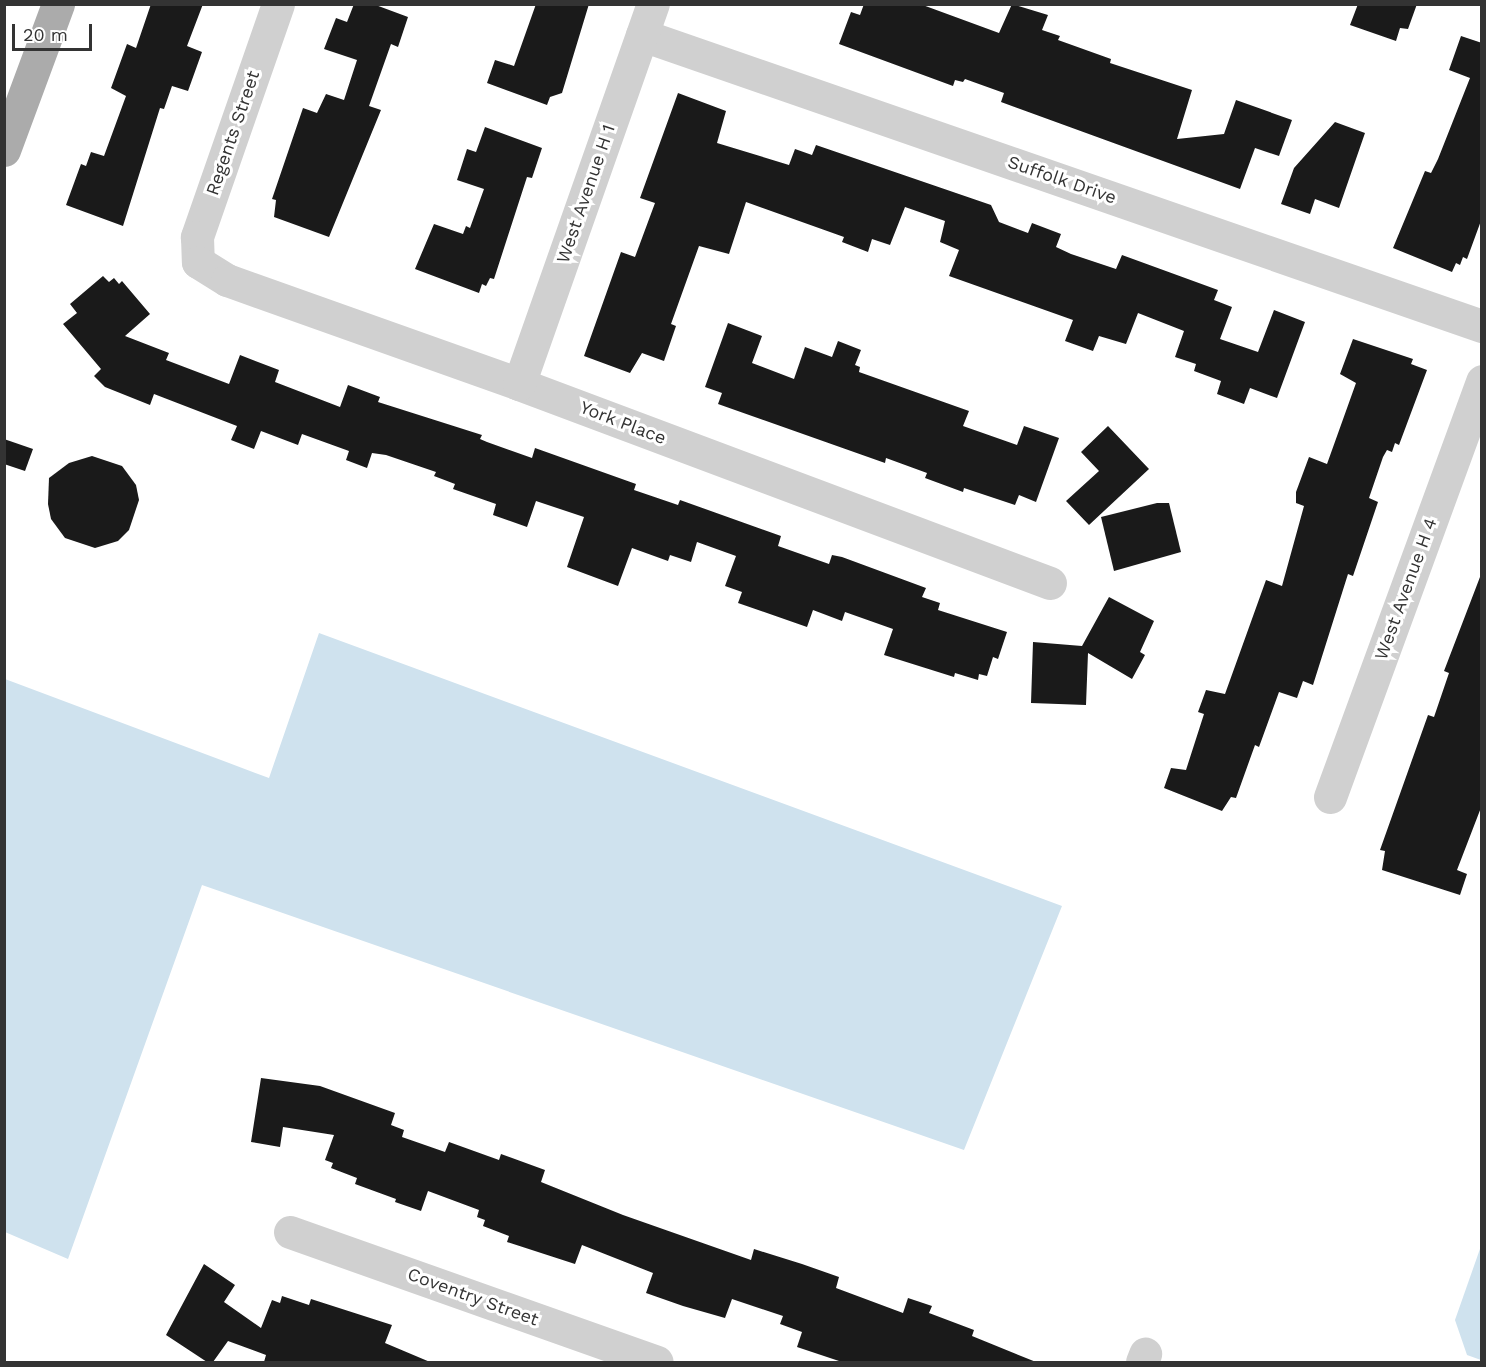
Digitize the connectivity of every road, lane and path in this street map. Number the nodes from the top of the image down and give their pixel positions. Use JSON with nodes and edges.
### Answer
{"nodes":[{"id":1,"x":58,"y":4,"type":"edge"},
{"id":2,"x":278,"y":4,"type":"edge"},
{"id":3,"x":653,"y":4,"type":"edge"},
{"id":4,"x":642,"y":35,"type":"junction"},
{"id":5,"x":4,"y":150,"type":"edge"},
{"id":6,"x":198,"y":262,"type":"joint"},
{"id":7,"x":1482,"y":326,"type":"edge"},
{"id":8,"x":1482,"y":381,"type":"edge"},
{"id":9,"x":519,"y":384,"type":"junction"},
{"id":10,"x":1050,"y":583,"type":"dead end"},
{"id":11,"x":1330,"y":797,"type":"dead end"},
{"id":12,"x":290,"y":1232,"type":"dead end"},
{"id":13,"x":657,"y":1362,"type":"edge"}],
"edges":[{"from":1,"to":5,"type":"main road"},
{"from":2,"to":6,"type":"street","name":"Regents Street"},
{"from":3,"to":4,"type":"street","name":"West Avenue H 1"},
{"from":4,"to":7,"type":"street","name":"Suffolk Drive"},
{"from":4,"to":9,"type":"street","name":"West Avenue H 1"},
{"from":6,"to":9,"type":"street","name":"York Place"},
{"from":8,"to":11,"type":"street","name":"West Avenue H 4"},
{"from":9,"to":10,"type":"street","name":"York Place"},
{"from":12,"to":13,"type":"street","name":"Coventry Street"}]}
